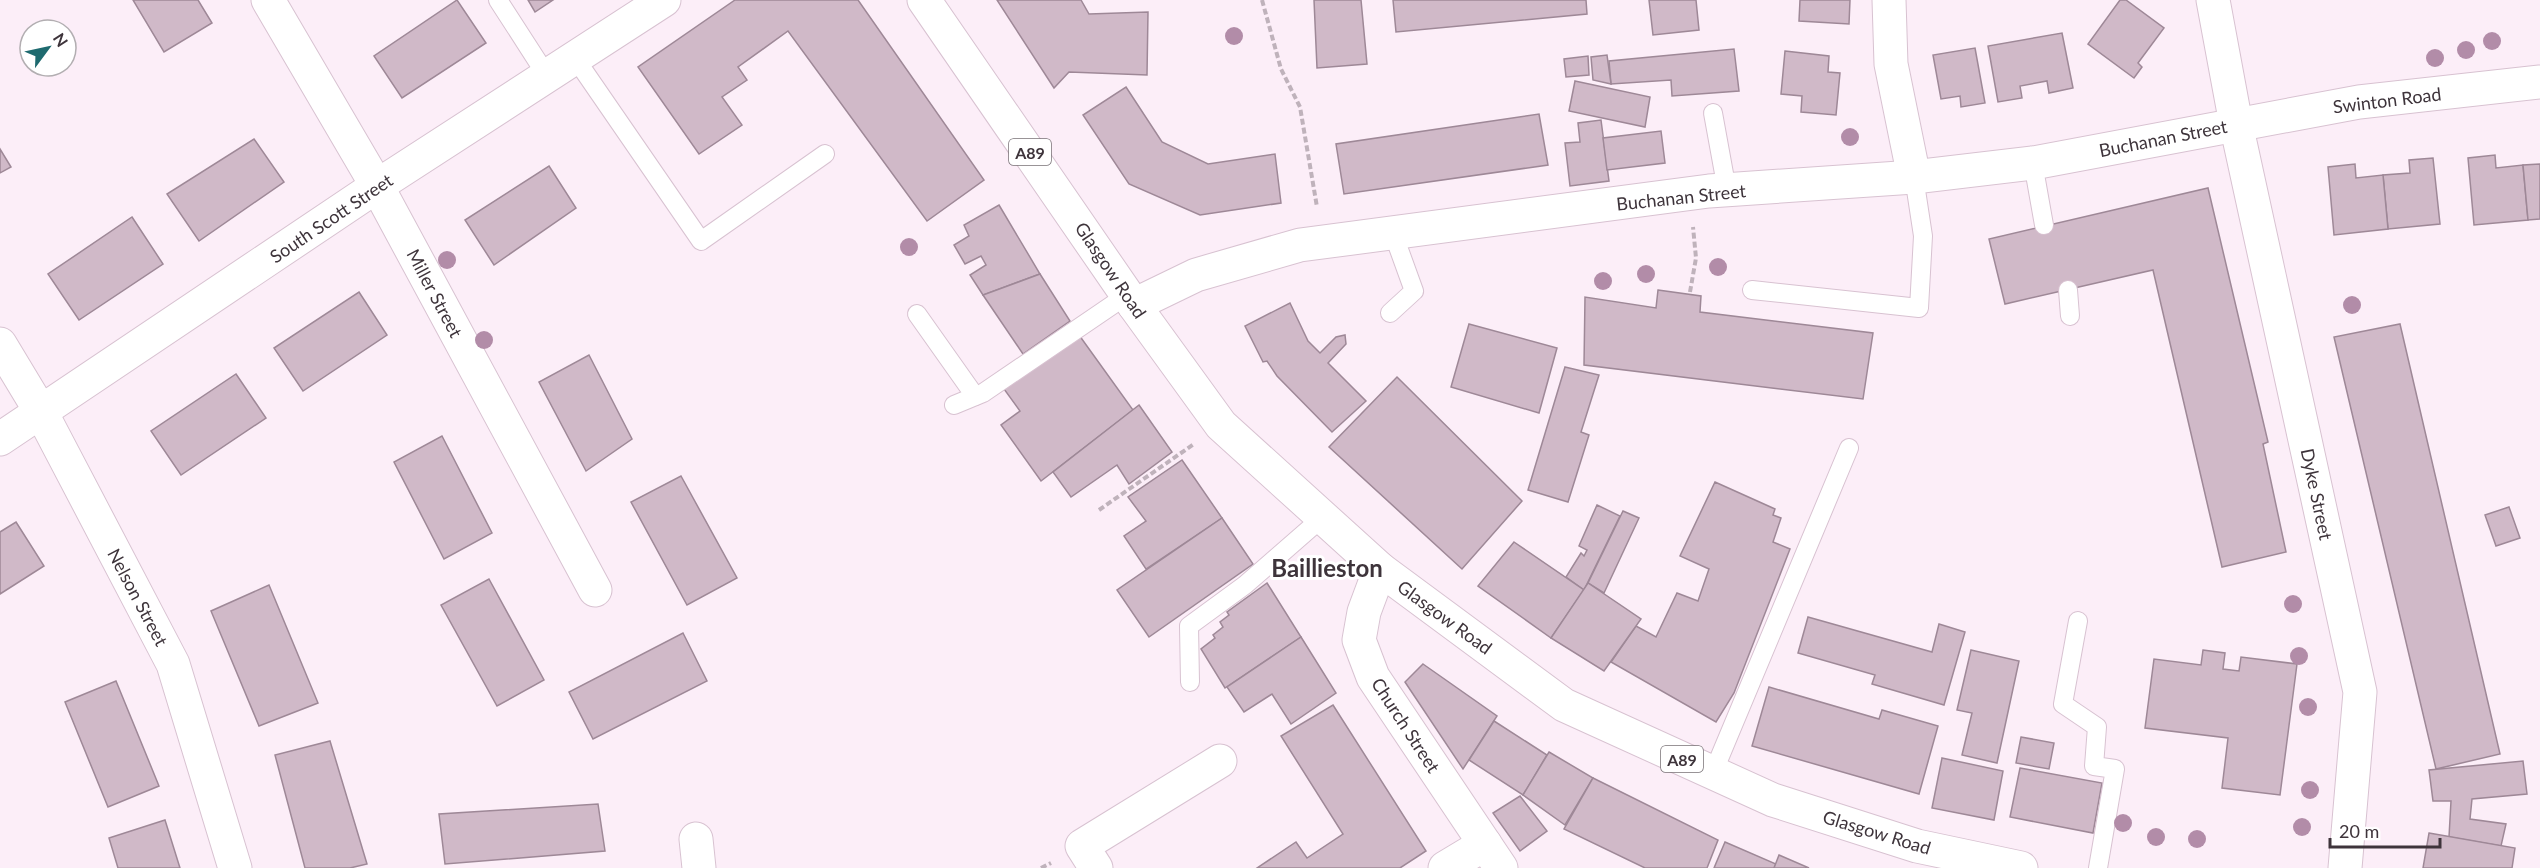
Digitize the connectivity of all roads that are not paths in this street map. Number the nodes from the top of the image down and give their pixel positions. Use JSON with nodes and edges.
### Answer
{"nodes":[{"id":1,"x":268,"y":0,"type":"edge"},
{"id":2,"x":498,"y":0,"type":"edge"},
{"id":3,"x":924,"y":0,"type":"edge"},
{"id":4,"x":1889,"y":0,"type":"edge"},
{"id":5,"x":2213,"y":0,"type":"edge"},
{"id":6,"x":656,"y":2,"type":"edge"},
{"id":7,"x":575,"y":58,"type":"junction"},
{"id":8,"x":548,"y":76,"type":"junction"},
{"id":9,"x":2540,"y":82,"type":"edge"},
{"id":10,"x":1713,"y":113,"type":"dead end"},
{"id":11,"x":2236,"y":124,"type":"junction"},
{"id":12,"x":825,"y":154,"type":"dead end"},
{"id":13,"x":2033,"y":163,"type":"junction"},
{"id":14,"x":1914,"y":177,"type":"junction"},
{"id":15,"x":377,"y":186,"type":"junction"},
{"id":16,"x":1727,"y":190,"type":"junction"},
{"id":17,"x":2044,"y":225,"type":"dead end"},
{"id":18,"x":1394,"y":233,"type":"junction"},
{"id":19,"x":1752,"y":290,"type":"dead end"},
{"id":20,"x":2068,"y":290,"type":"dead end"},
{"id":21,"x":1131,"y":300,"type":"junction"},
{"id":22,"x":1390,"y":313,"type":"dead end"},
{"id":23,"x":917,"y":314,"type":"dead end"},
{"id":24,"x":2070,"y":316,"type":"dead end"},
{"id":25,"x":0,"y":344,"type":"edge"},
{"id":26,"x":975,"y":396,"type":"junction"},
{"id":27,"x":954,"y":405,"type":"dead end"},
{"id":28,"x":41,"y":412,"type":"junction"},
{"id":29,"x":0,"y":439,"type":"edge"},
{"id":30,"x":1849,"y":448,"type":"dead end"},
{"id":31,"x":1323,"y":518,"type":"junction"},
{"id":32,"x":1380,"y":569,"type":"junction"},
{"id":33,"x":595,"y":590,"type":"dead end"},
{"id":34,"x":2078,"y":621,"type":"dead end"},
{"id":35,"x":1190,"y":682,"type":"dead end"},
{"id":36,"x":1220,"y":761,"type":"dead end"},
{"id":37,"x":1713,"y":773,"type":"junction"},
{"id":38,"x":1493,"y":856,"type":"edge"},
{"id":39,"x":235,"y":868,"type":"edge"},
{"id":40,"x":1096,"y":868,"type":"edge"},
{"id":41,"x":1445,"y":868,"type":"edge"},
{"id":42,"x":2021,"y":868,"type":"edge"},
{"id":43,"x":2098,"y":868,"type":"edge"},
{"id":44,"x":2345,"y":868,"type":"edge"}],
"edges":[{"from":1,"to":15,"type":"street","name":"Miller Street"},
{"from":2,"to":8,"type":"lane"},
{"from":3,"to":21,"type":"street","name":"Glasgow Road","number":"A89"},
{"from":4,"to":14,"type":"street"},
{"from":5,"to":11,"type":"street","name":"Dyke Street"},
{"from":6,"to":7,"type":"street","name":"South Scott Street"},
{"from":7,"to":8,"type":"street","name":"South Scott Street"},
{"from":7,"to":12,"type":"lane"},
{"from":8,"to":15,"type":"street","name":"South Scott Street"},
{"from":9,"to":11,"type":"street","name":"Swinton Road"},
{"from":10,"to":16,"type":"lane"},
{"from":11,"to":13,"type":"street","name":"Buchanan Street"},
{"from":11,"to":44,"type":"street","name":"Dyke Street"},
{"from":13,"to":14,"type":"street","name":"Buchanan Street"},
{"from":13,"to":17,"type":"lane"},
{"from":14,"to":16,"type":"street","name":"Buchanan Street"},
{"from":14,"to":19,"type":"lane"},
{"from":15,"to":28,"type":"street","name":"South Scott Street"},
{"from":15,"to":33,"type":"street","name":"Miller Street"},
{"from":16,"to":18,"type":"street","name":"Buchanan Street"},
{"from":18,"to":21,"type":"street","name":"Buchanan Street"},
{"from":18,"to":22,"type":"lane"},
{"from":20,"to":24,"type":"lane"},
{"from":21,"to":26,"type":"lane"},
{"from":21,"to":31,"type":"street","name":"Glasgow Road","number":"A89"},
{"from":23,"to":26,"type":"lane"},
{"from":25,"to":28,"type":"street","name":"Nelson Street"},
{"from":26,"to":27,"type":"lane"},
{"from":28,"to":29,"type":"street","name":"South Scott Street"},
{"from":28,"to":39,"type":"street","name":"Nelson Street"},
{"from":30,"to":37,"type":"lane"},
{"from":31,"to":32,"type":"street","name":"Glasgow Road","number":"A89"},
{"from":31,"to":35,"type":"lane"},
{"from":32,"to":37,"type":"street","name":"Glasgow Road","number":"A89"},
{"from":32,"to":38,"type":"street","name":"Church Street"},
{"from":34,"to":43,"type":"lane"},
{"from":36,"to":40,"type":"street"},
{"from":37,"to":42,"type":"street","name":"Glasgow Road","number":"A89"},
{"from":38,"to":41,"type":"street"}]}
